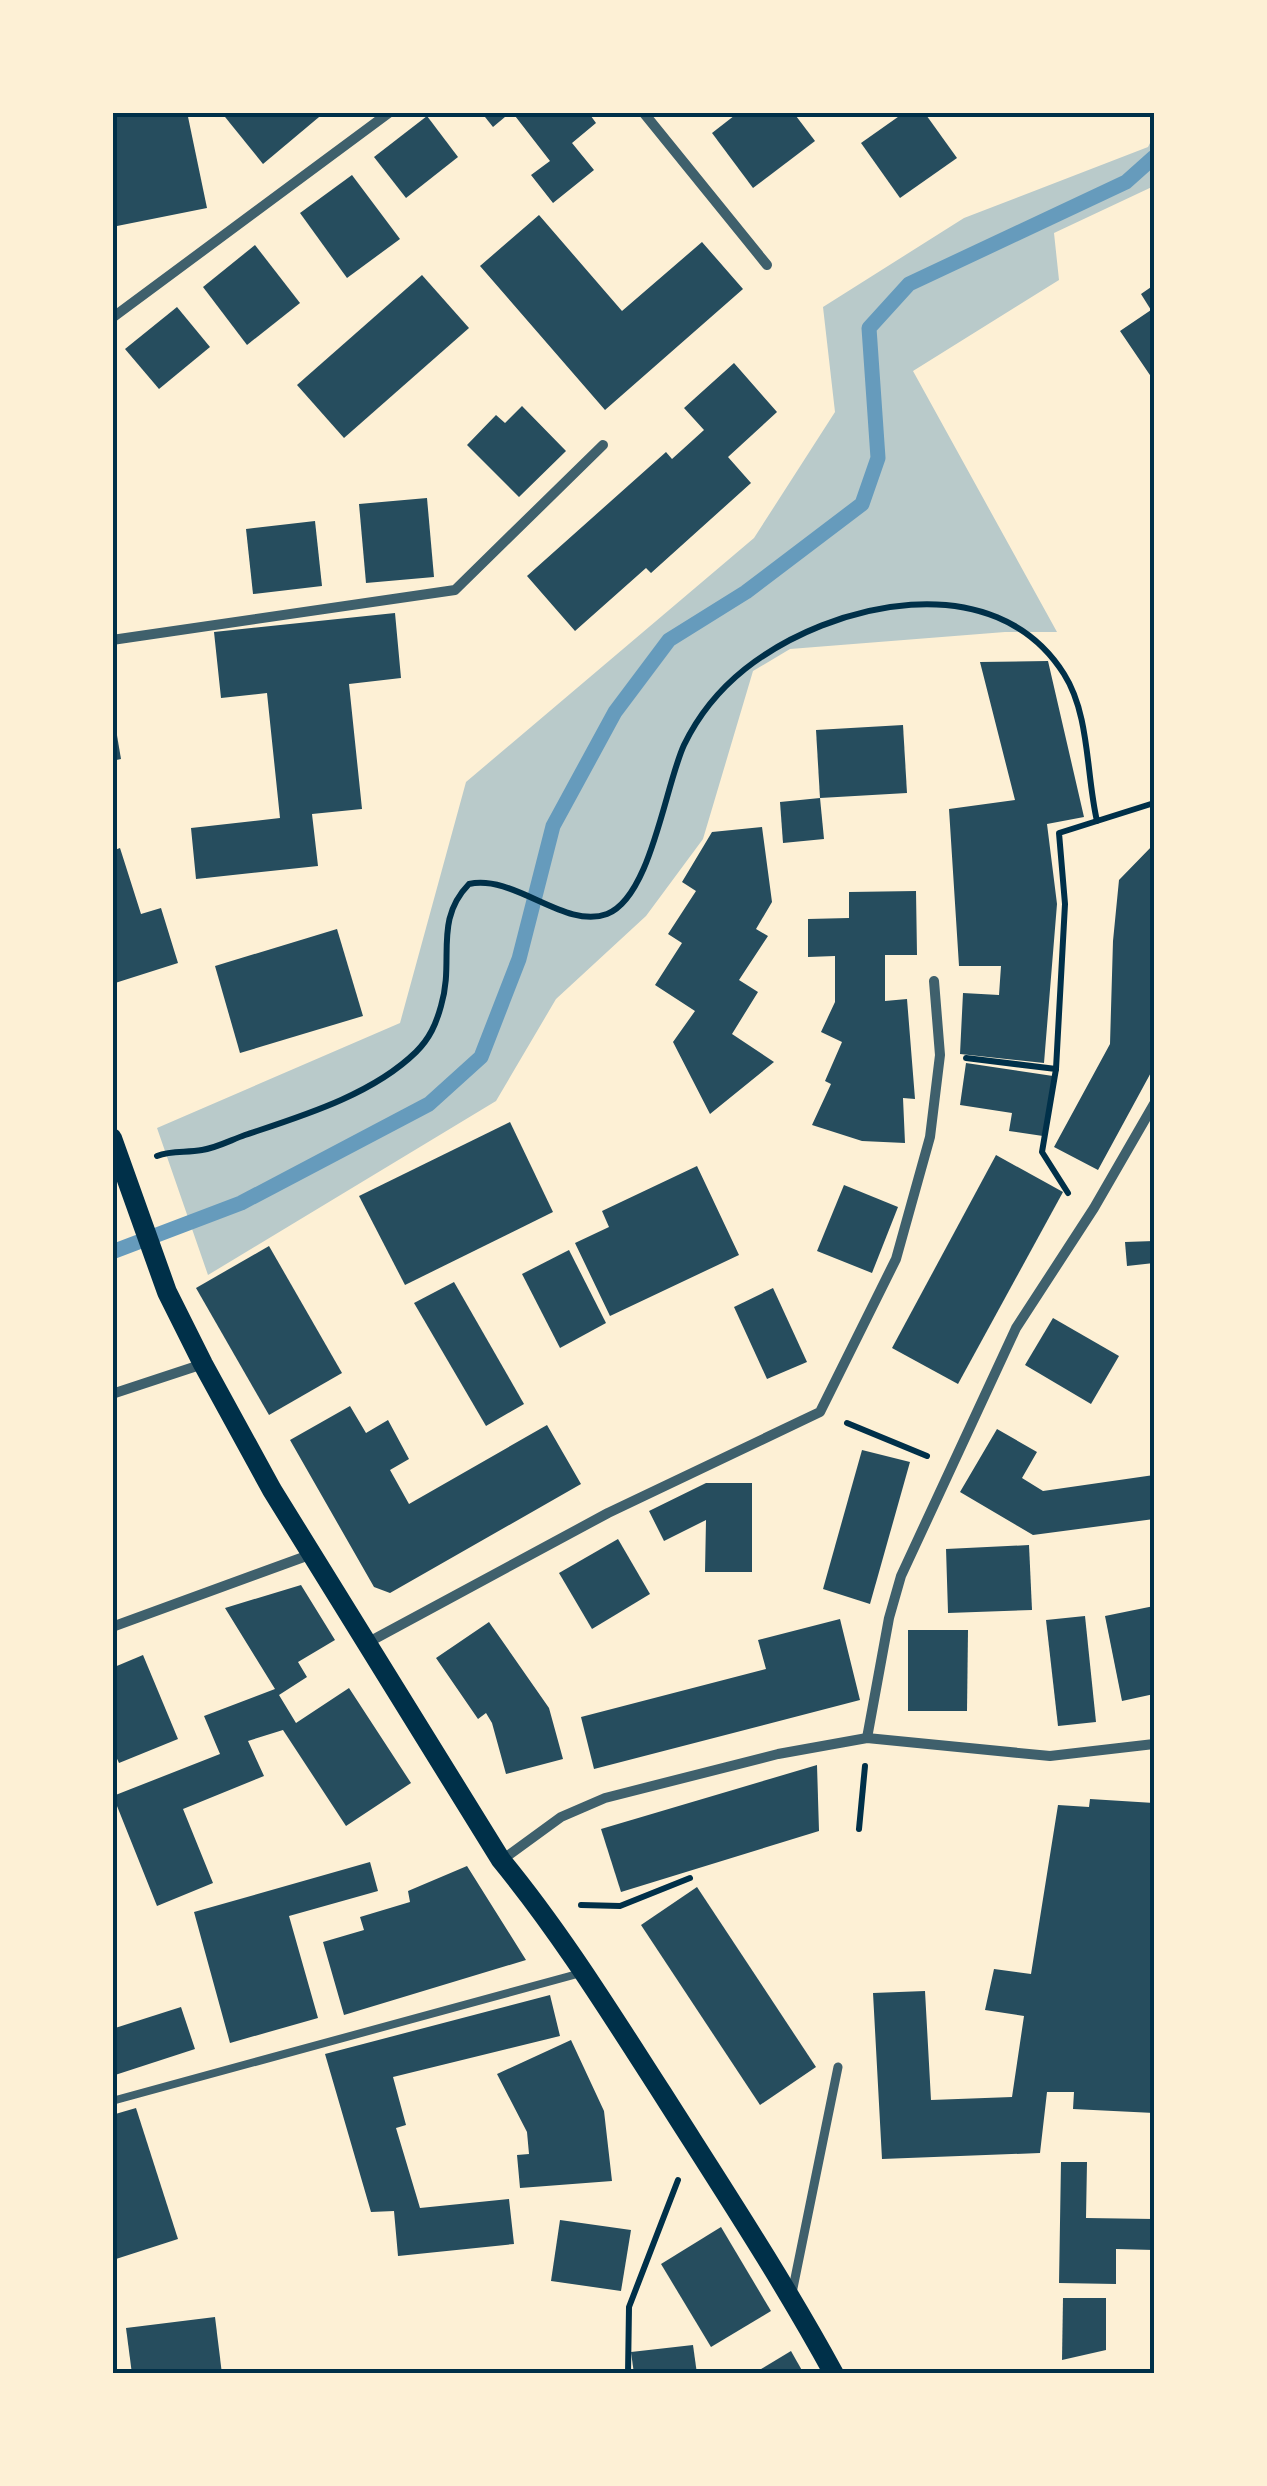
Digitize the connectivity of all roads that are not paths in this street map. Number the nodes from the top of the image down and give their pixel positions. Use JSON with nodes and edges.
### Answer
{"nodes":[{"id":1,"x":390,"y":112,"type":"edge"},
{"id":2,"x":643,"y":112,"type":"edge"},
{"id":3,"x":767,"y":265,"type":"dead end"},
{"id":4,"x":112,"y":318,"type":"edge"},
{"id":5,"x":604,"y":445,"type":"dead end"},
{"id":6,"x":112,"y":640,"type":"edge"},
{"id":7,"x":934,"y":982,"type":"dead end"},
{"id":8,"x":1154,"y":1104,"type":"edge"},
{"id":9,"x":112,"y":1138,"type":"edge"},
{"id":10,"x":202,"y":1364,"type":"junction"},
{"id":11,"x":112,"y":1394,"type":"edge"},
{"id":12,"x":312,"y":1554,"type":"junction"},
{"id":13,"x":112,"y":1626,"type":"edge"},
{"id":14,"x":367,"y":1643,"type":"junction"},
{"id":15,"x":867,"y":1738,"type":"junction"},
{"id":16,"x":1154,"y":1744,"type":"edge"},
{"id":17,"x":501,"y":1860,"type":"junction"},
{"id":18,"x":583,"y":1972,"type":"junction"},
{"id":19,"x":838,"y":2067,"type":"dead end"},
{"id":20,"x":112,"y":2101,"type":"edge"},
{"id":21,"x":791,"y":2296,"type":"junction"},
{"id":22,"x":834,"y":2374,"type":"edge"}],
"edges":[{"from":1,"to":4,"type":"street"},
{"from":2,"to":3,"type":"street"},
{"from":5,"to":6,"type":"street"},
{"from":7,"to":14,"type":"street"},
{"from":8,"to":15,"type":"street"},
{"from":9,"to":10,"type":"main road"},
{"from":10,"to":11,"type":"street"},
{"from":10,"to":12,"type":"main road"},
{"from":12,"to":13,"type":"street"},
{"from":12,"to":14,"type":"main road"},
{"from":14,"to":17,"type":"main road"},
{"from":15,"to":16,"type":"street"},
{"from":15,"to":17,"type":"street"},
{"from":17,"to":18,"type":"main road"},
{"from":18,"to":20,"type":"lane"},
{"from":18,"to":21,"type":"main road"},
{"from":19,"to":21,"type":"street"},
{"from":21,"to":22,"type":"main road"}]}
